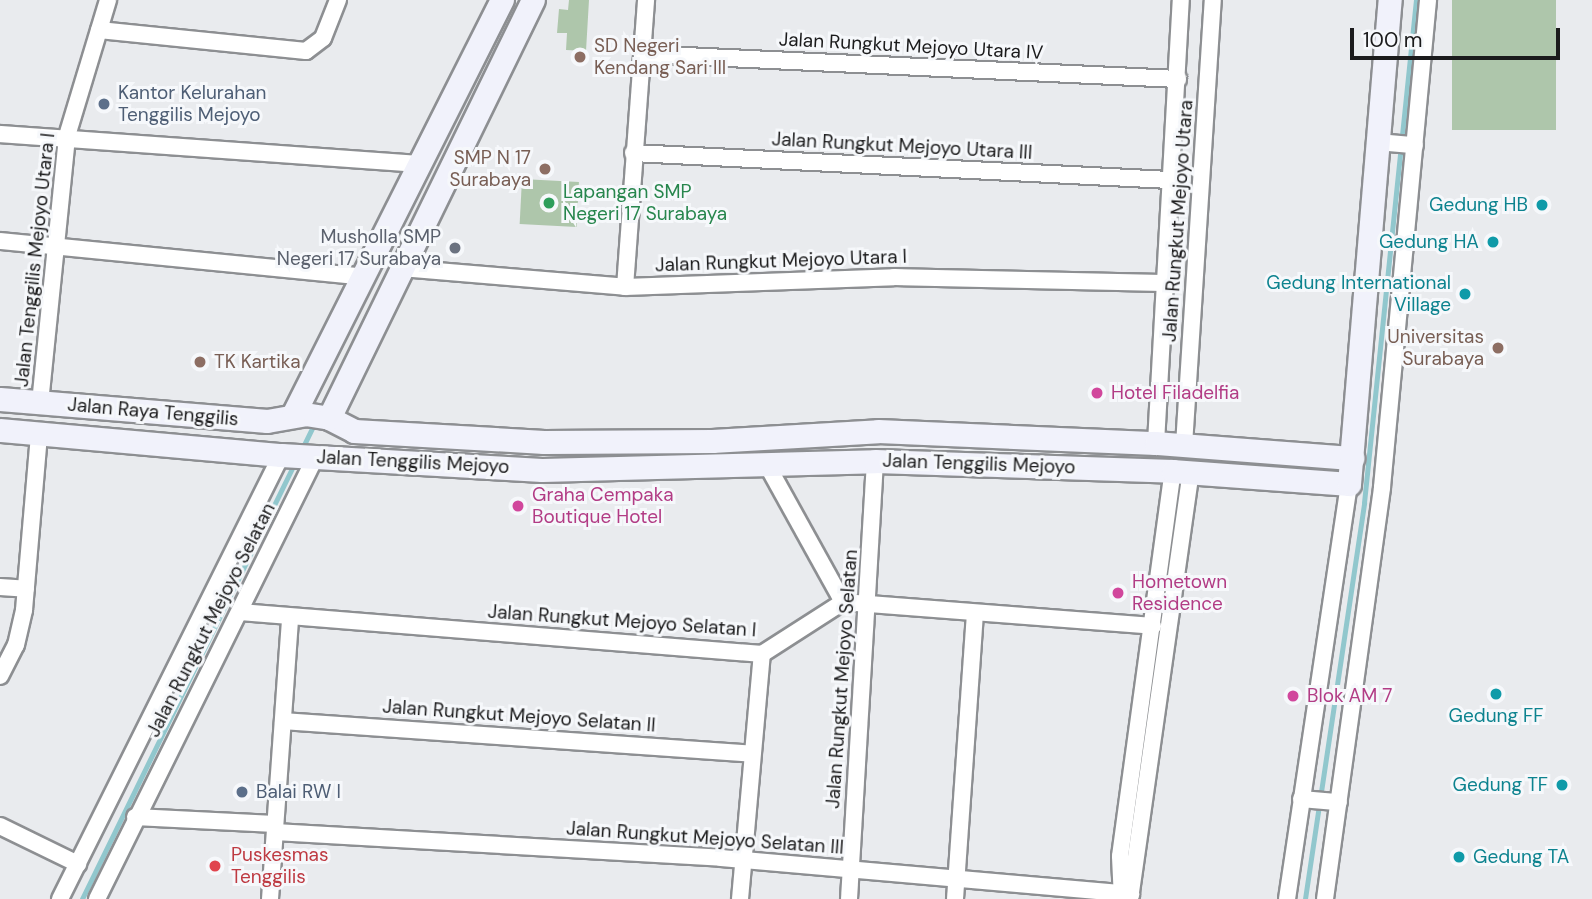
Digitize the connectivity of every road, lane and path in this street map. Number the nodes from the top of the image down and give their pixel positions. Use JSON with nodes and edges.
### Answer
{"nodes":[{"id":1,"x":108,"y":0,"type":"edge"},
{"id":2,"x":338,"y":0,"type":"edge"},
{"id":3,"x":502,"y":0,"type":"edge"},
{"id":4,"x":533,"y":0,"type":"edge"},
{"id":5,"x":646,"y":0,"type":"edge"},
{"id":6,"x":1181,"y":0,"type":"edge"},
{"id":7,"x":1213,"y":0,"type":"edge"},
{"id":8,"x":1390,"y":0,"type":"edge"},
{"id":9,"x":1427,"y":0,"type":"edge"},
{"id":10,"x":1180,"y":28,"type":"junction"},
{"id":11,"x":1211,"y":29,"type":"junction"},
{"id":12,"x":99,"y":30,"type":"junction"},
{"id":13,"x":642,"y":54,"type":"junction"},
{"id":14,"x":1178,"y":79,"type":"junction"},
{"id":15,"x":0,"y":134,"type":"edge"},
{"id":16,"x":67,"y":136,"type":"junction"},
{"id":17,"x":450,"y":139,"type":"junction"},
{"id":18,"x":1381,"y":142,"type":"junction"},
{"id":19,"x":1411,"y":145,"type":"junction"},
{"id":20,"x":633,"y":153,"type":"junction"},
{"id":21,"x":422,"y":164,"type":"junction"},
{"id":22,"x":1170,"y":180,"type":"junction"},
{"id":23,"x":0,"y":241,"type":"edge"},
{"id":24,"x":53,"y":250,"type":"junction"},
{"id":25,"x":401,"y":268,"type":"junction"},
{"id":26,"x":366,"y":277,"type":"junction"},
{"id":27,"x":1163,"y":283,"type":"junction"},
{"id":28,"x":625,"y":287,"type":"junction"},
{"id":29,"x":1161,"y":320,"type":"junction"},
{"id":30,"x":1192,"y":322,"type":"junction"},
{"id":31,"x":0,"y":399,"type":"edge"},
{"id":32,"x":40,"y":403,"type":"junction"},
{"id":33,"x":181,"y":416,"type":"junction"},
{"id":34,"x":312,"y":416,"type":"junction"},
{"id":35,"x":0,"y":430,"type":"edge"},
{"id":36,"x":39,"y":434,"type":"junction"},
{"id":37,"x":1000,"y":435,"type":"junction"},
{"id":38,"x":544,"y":442,"type":"junction"},
{"id":39,"x":1156,"y":443,"type":"junction"},
{"id":40,"x":1184,"y":445,"type":"junction"},
{"id":41,"x":177,"y":446,"type":"junction"},
{"id":42,"x":299,"y":455,"type":"junction"},
{"id":43,"x":1328,"y":456,"type":"junction"},
{"id":44,"x":1352,"y":458,"type":"junction"},
{"id":45,"x":875,"y":461,"type":"junction"},
{"id":46,"x":766,"y":463,"type":"junction"},
{"id":47,"x":1001,"y":464,"type":"junction"},
{"id":48,"x":542,"y":470,"type":"junction"},
{"id":49,"x":1182,"y":472,"type":"junction"},
{"id":50,"x":1326,"y":482,"type":"junction"},
{"id":51,"x":1349,"y":484,"type":"junction"},
{"id":52,"x":0,"y":587,"type":"edge"},
{"id":53,"x":26,"y":589,"type":"junction"},
{"id":54,"x":843,"y":603,"type":"junction"},
{"id":55,"x":869,"y":606,"type":"junction"},
{"id":56,"x":240,"y":612,"type":"junction"},
{"id":57,"x":975,"y":615,"type":"junction"},
{"id":58,"x":290,"y":619,"type":"junction"},
{"id":59,"x":1153,"y":626,"type":"junction"},
{"id":60,"x":762,"y":654,"type":"junction"},
{"id":61,"x":0,"y":677,"type":"edge"},
{"id":62,"x":283,"y":721,"type":"junction"},
{"id":63,"x":752,"y":754,"type":"junction"},
{"id":64,"x":129,"y":796,"type":"junction"},
{"id":65,"x":1305,"y":799,"type":"junction"},
{"id":66,"x":1334,"y":801,"type":"junction"},
{"id":67,"x":135,"y":817,"type":"junction"},
{"id":68,"x":0,"y":827,"type":"edge"},
{"id":69,"x":275,"y":828,"type":"junction"},
{"id":70,"x":742,"y":860,"type":"junction"},
{"id":71,"x":78,"y":864,"type":"junction"},
{"id":72,"x":851,"y":869,"type":"junction"},
{"id":73,"x":957,"y":878,"type":"junction"},
{"id":74,"x":1126,"y":896,"type":"edge"},
{"id":75,"x":60,"y":899,"type":"edge"},
{"id":76,"x":97,"y":899,"type":"edge"},
{"id":77,"x":270,"y":899,"type":"edge"},
{"id":78,"x":740,"y":899,"type":"edge"},
{"id":79,"x":849,"y":899,"type":"edge"},
{"id":80,"x":955,"y":899,"type":"edge"},
{"id":81,"x":1287,"y":899,"type":"edge"},
{"id":82,"x":1325,"y":899,"type":"edge"}],
"edges":[{"from":1,"to":12,"type":"street","name":"Jalan Tenggilis Mejoyo Utara I"},
{"from":2,"to":12,"type":"street"},
{"from":3,"to":17,"type":"main road"},
{"from":4,"to":17,"type":"main road"},
{"from":5,"to":13,"type":"street"},
{"from":6,"to":10,"type":"street","name":"Jalan Rungkut Mejoyo Utara"},
{"from":7,"to":11,"type":"street","name":"Jalan Rungkut Mejoyo Utara"},
{"from":8,"to":18,"type":"main road"},
{"from":9,"to":19,"type":"street"},
{"from":10,"to":11,"type":"street"},
{"from":10,"to":14,"type":"street","name":"Jalan Rungkut Mejoyo Utara"},
{"from":11,"to":30,"type":"street","name":"Jalan Rungkut Mejoyo Utara"},
{"from":12,"to":16,"type":"street","name":"Jalan Tenggilis Mejoyo Utara I"},
{"from":13,"to":14,"type":"street","name":"Jalan Rungkut Mejoyo Utara IV"},
{"from":13,"to":20,"type":"street"},
{"from":14,"to":22,"type":"street","name":"Jalan Rungkut Mejoyo Utara"},
{"from":15,"to":16,"type":"street"},
{"from":16,"to":21,"type":"street"},
{"from":16,"to":24,"type":"street","name":"Jalan Tenggilis Mejoyo Utara I"},
{"from":17,"to":21,"type":"main road"},
{"from":17,"to":25,"type":"main road"},
{"from":18,"to":19,"type":"street"},
{"from":18,"to":44,"type":"main road"},
{"from":19,"to":66,"type":"street"},
{"from":20,"to":22,"type":"street","name":"Jalan Rungkut Mejoyo Utara III"},
{"from":20,"to":28,"type":"street"},
{"from":21,"to":26,"type":"main road"},
{"from":22,"to":27,"type":"street","name":"Jalan Rungkut Mejoyo Utara"},
{"from":23,"to":24,"type":"street"},
{"from":24,"to":26,"type":"street"},
{"from":24,"to":32,"type":"street","name":"Jalan Tenggilis Mejoyo Utara I"},
{"from":25,"to":28,"type":"street","name":"Jalan Rungkut Mejoyo Utara I"},
{"from":25,"to":34,"type":"main road"},
{"from":26,"to":34,"type":"main road"},
{"from":27,"to":28,"type":"street","name":"Jalan Rungkut Mejoyo Utara I"},
{"from":27,"to":29,"type":"street","name":"Jalan Rungkut Mejoyo Utara"},
{"from":29,"to":30,"type":"street"},
{"from":29,"to":39,"type":"street","name":"Jalan Rungkut Mejoyo Utara"},
{"from":30,"to":40,"type":"street","name":"Jalan Rungkut Mejoyo Utara"},
{"from":31,"to":32,"type":"main road","name":"Jalan Raya Tenggilis"},
{"from":32,"to":33,"type":"main road","name":"Jalan Raya Tenggilis"},
{"from":33,"to":34,"type":"main road","name":"Jalan Raya Tenggilis"},
{"from":33,"to":41,"type":"main road"},
{"from":34,"to":38,"type":"main road","name":"Jalan Tenggilis Mejoyo"},
{"from":35,"to":36,"type":"main road","name":"Jalan Raya Tenggilis"},
{"from":36,"to":41,"type":"main road","name":"Jalan Raya Tenggilis"},
{"from":36,"to":53,"type":"street"},
{"from":37,"to":38,"type":"main road","name":"Jalan Tenggilis Mejoyo"},
{"from":37,"to":39,"type":"main road","name":"Jalan Tenggilis Mejoyo"},
{"from":37,"to":47,"type":"main road"},
{"from":38,"to":48,"type":"main road"},
{"from":39,"to":40,"type":"main road","name":"Jalan Tenggilis Mejoyo"},
{"from":40,"to":43,"type":"main road","name":"Jalan Tenggilis Mejoyo"},
{"from":41,"to":42,"type":"main road","name":"Jalan Raya Tenggilis"},
{"from":42,"to":48,"type":"main road","name":"Jalan Tenggilis Mejoyo"},
{"from":42,"to":56,"type":"street","name":"Jalan Rungkut Mejoyo Selatan"},
{"from":42,"to":64,"type":"street","name":"Jalan Rungkut Mejoyo Selatan"},
{"from":43,"to":44,"type":"main road","name":"Jalan Tenggilis Mejoyo"},
{"from":43,"to":50,"type":"main road"},
{"from":44,"to":51,"type":"main road"},
{"from":45,"to":46,"type":"main road","name":"Jalan Tenggilis Mejoyo"},
{"from":45,"to":47,"type":"main road","name":"Jalan Tenggilis Mejoyo"},
{"from":45,"to":55,"type":"street","name":"Jalan Rungkut Mejoyo Selatan"},
{"from":46,"to":48,"type":"main road","name":"Jalan Tenggilis Mejoyo"},
{"from":46,"to":54,"type":"street"},
{"from":47,"to":49,"type":"main road","name":"Jalan Tenggilis Mejoyo"},
{"from":49,"to":50,"type":"main road","name":"Jalan Tenggilis Mejoyo"},
{"from":49,"to":59,"type":"street"},
{"from":49,"to":74,"type":"street"},
{"from":50,"to":51,"type":"main road","name":"Jalan Tenggilis Mejoyo"},
{"from":51,"to":65,"type":"street"},
{"from":52,"to":53,"type":"street"},
{"from":53,"to":61,"type":"street"},
{"from":54,"to":55,"type":"street"},
{"from":54,"to":60,"type":"street","name":"Jalan Rungkut Mejoyo Selatan I"},
{"from":55,"to":57,"type":"street"},
{"from":55,"to":72,"type":"street","name":"Jalan Rungkut Mejoyo Selatan"},
{"from":56,"to":58,"type":"street","name":"Jalan Rungkut Mejoyo Selatan I"},
{"from":56,"to":64,"type":"street","name":"Jalan Rungkut Mejoyo Selatan"},
{"from":57,"to":59,"type":"street"},
{"from":57,"to":73,"type":"street"},
{"from":58,"to":60,"type":"street","name":"Jalan Rungkut Mejoyo Selatan I"},
{"from":58,"to":62,"type":"street"},
{"from":59,"to":74,"type":"street"},
{"from":60,"to":63,"type":"street"},
{"from":62,"to":63,"type":"street","name":"Jalan Rungkut Mejoyo Selatan II"},
{"from":62,"to":69,"type":"street"},
{"from":63,"to":70,"type":"street"},
{"from":64,"to":67,"type":"street","name":"Jalan Rungkut Mejoyo Selatan"},
{"from":64,"to":71,"type":"street","name":"Jalan Rungkut Mejoyo Selatan"},
{"from":65,"to":66,"type":"street"},
{"from":65,"to":81,"type":"street"},
{"from":66,"to":82,"type":"street"},
{"from":67,"to":69,"type":"street","name":"Jalan Rungkut Mejoyo Selatan III"},
{"from":67,"to":76,"type":"street","name":"Jalan Rungkut Mejoyo Selatan"},
{"from":68,"to":71,"type":"street"},
{"from":69,"to":70,"type":"street","name":"Jalan Rungkut Mejoyo Selatan III"},
{"from":69,"to":77,"type":"street"},
{"from":70,"to":72,"type":"street","name":"Jalan Rungkut Mejoyo Selatan III"},
{"from":70,"to":78,"type":"street"},
{"from":71,"to":75,"type":"street","name":"Jalan Rungkut Mejoyo Selatan"},
{"from":72,"to":73,"type":"street","name":"Jalan Rungkut Mejoyo Selatan III"},
{"from":72,"to":79,"type":"street","name":"Jalan Rungkut Mejoyo Selatan"},
{"from":73,"to":74,"type":"street","name":"Jalan Rungkut Mejoyo Selatan III"},
{"from":73,"to":80,"type":"street"}]}
